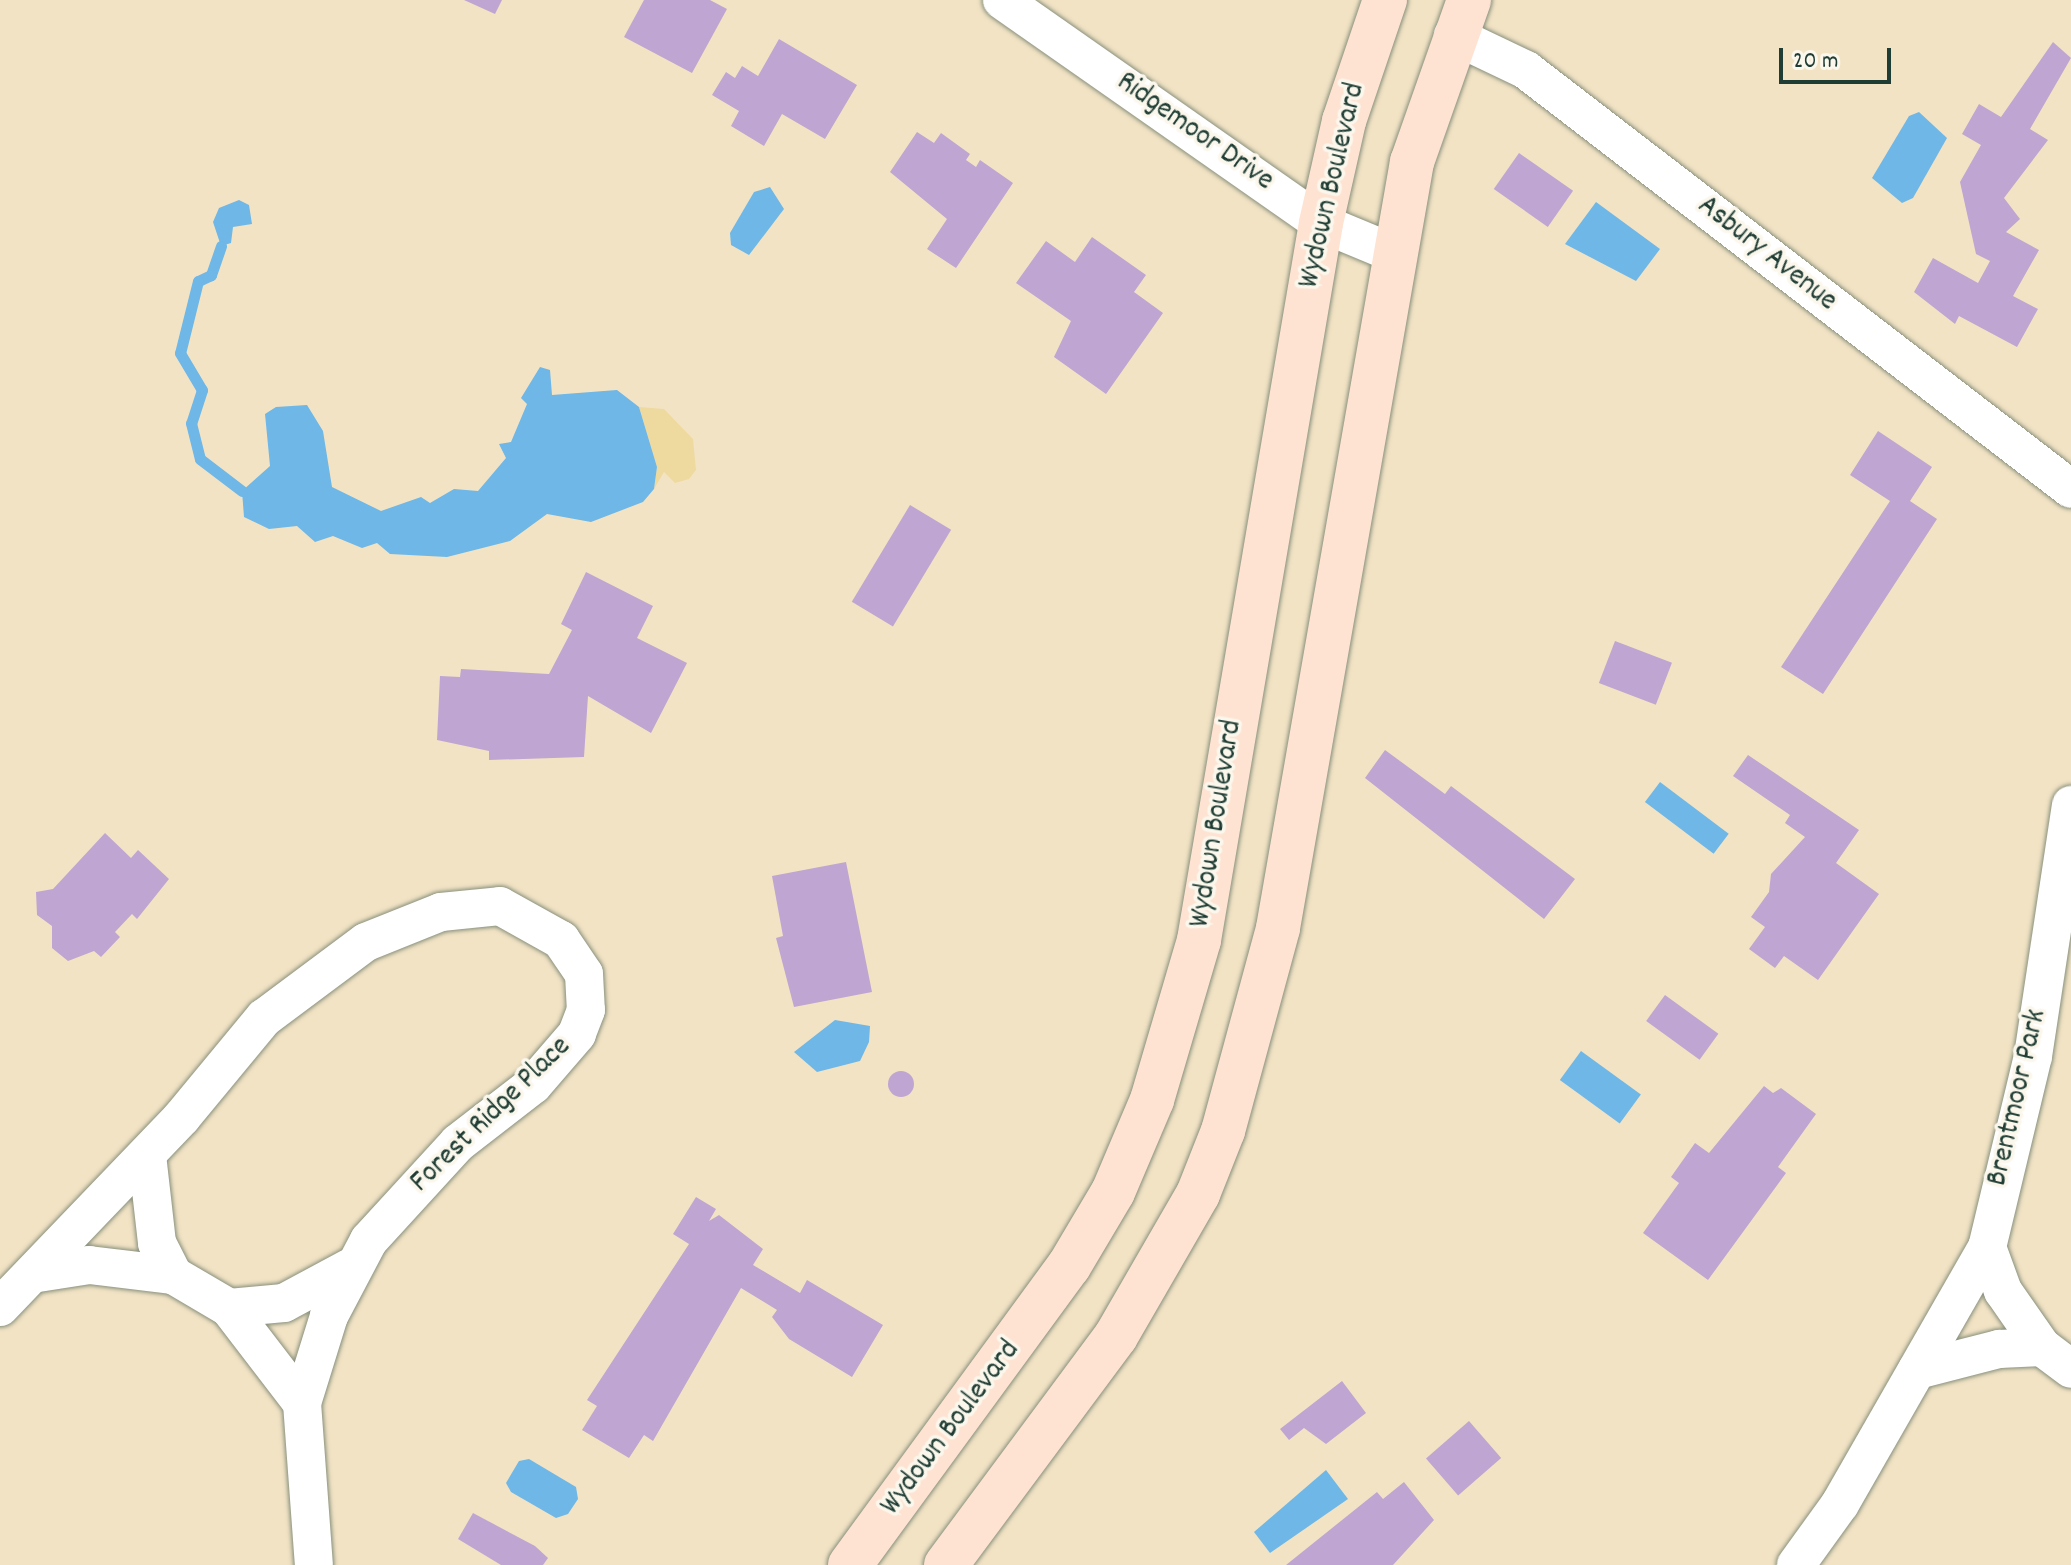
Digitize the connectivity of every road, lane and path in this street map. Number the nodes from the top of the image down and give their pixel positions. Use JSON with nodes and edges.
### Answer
{"nodes":[{"id":1,"x":1002,"y":0,"type":"edge"},
{"id":2,"x":1385,"y":0,"type":"edge"},
{"id":3,"x":1461,"y":18,"type":"edge"},
{"id":4,"x":1321,"y":223,"type":"junction"},
{"id":5,"x":1393,"y":253,"type":"junction"},
{"id":6,"x":2071,"y":489,"type":"edge"},
{"id":7,"x":2071,"y":805,"type":"edge"},
{"id":8,"x":147,"y":1155,"type":"junction"},
{"id":9,"x":1987,"y":1247,"type":"junction"},
{"id":10,"x":349,"y":1268,"type":"junction"},
{"id":11,"x":38,"y":1273,"type":"junction"},
{"id":12,"x":173,"y":1275,"type":"junction"},
{"id":13,"x":0,"y":1307,"type":"edge"},
{"id":14,"x":229,"y":1308,"type":"junction"},
{"id":15,"x":2056,"y":1358,"type":"edge"},
{"id":16,"x":1917,"y":1370,"type":"junction"},
{"id":17,"x":302,"y":1403,"type":"junction"},
{"id":18,"x":314,"y":1565,"type":"edge"},
{"id":19,"x":850,"y":1565,"type":"edge"},
{"id":20,"x":946,"y":1565,"type":"edge"},
{"id":21,"x":1796,"y":1565,"type":"edge"}],
"edges":[{"from":1,"to":4,"type":"street","name":"Ridgemoor Drive"},
{"from":2,"to":4,"type":"street","name":"Wydown Boulevard"},
{"from":3,"to":5,"type":"street"},
{"from":3,"to":6,"type":"street","name":"Asbury Avenue"},
{"from":4,"to":5,"type":"street","name":"Ridgemoor Drive"},
{"from":4,"to":19,"type":"street","name":"Wydown Boulevard"},
{"from":5,"to":20,"type":"street"},
{"from":7,"to":9,"type":"street","name":"Brentmoor Park"},
{"from":8,"to":10,"type":"street","name":"Forest Ridge Place"},
{"from":8,"to":11,"type":"street","name":"Forest Ridge Place"},
{"from":8,"to":12,"type":"street"},
{"from":9,"to":15,"type":"street"},
{"from":9,"to":16,"type":"street","name":"Brentmoor Park"},
{"from":10,"to":14,"type":"street","name":"Forest Ridge Place"},
{"from":10,"to":17,"type":"street","name":"Forest Ridge Place"},
{"from":11,"to":12,"type":"street"},
{"from":11,"to":13,"type":"street","name":"Forest Ridge Place"},
{"from":12,"to":14,"type":"street"},
{"from":14,"to":17,"type":"street"},
{"from":15,"to":16,"type":"street"},
{"from":16,"to":21,"type":"street","name":"Brentmoor Park"},
{"from":17,"to":18,"type":"street","name":"Forest Ridge Place"}]}
